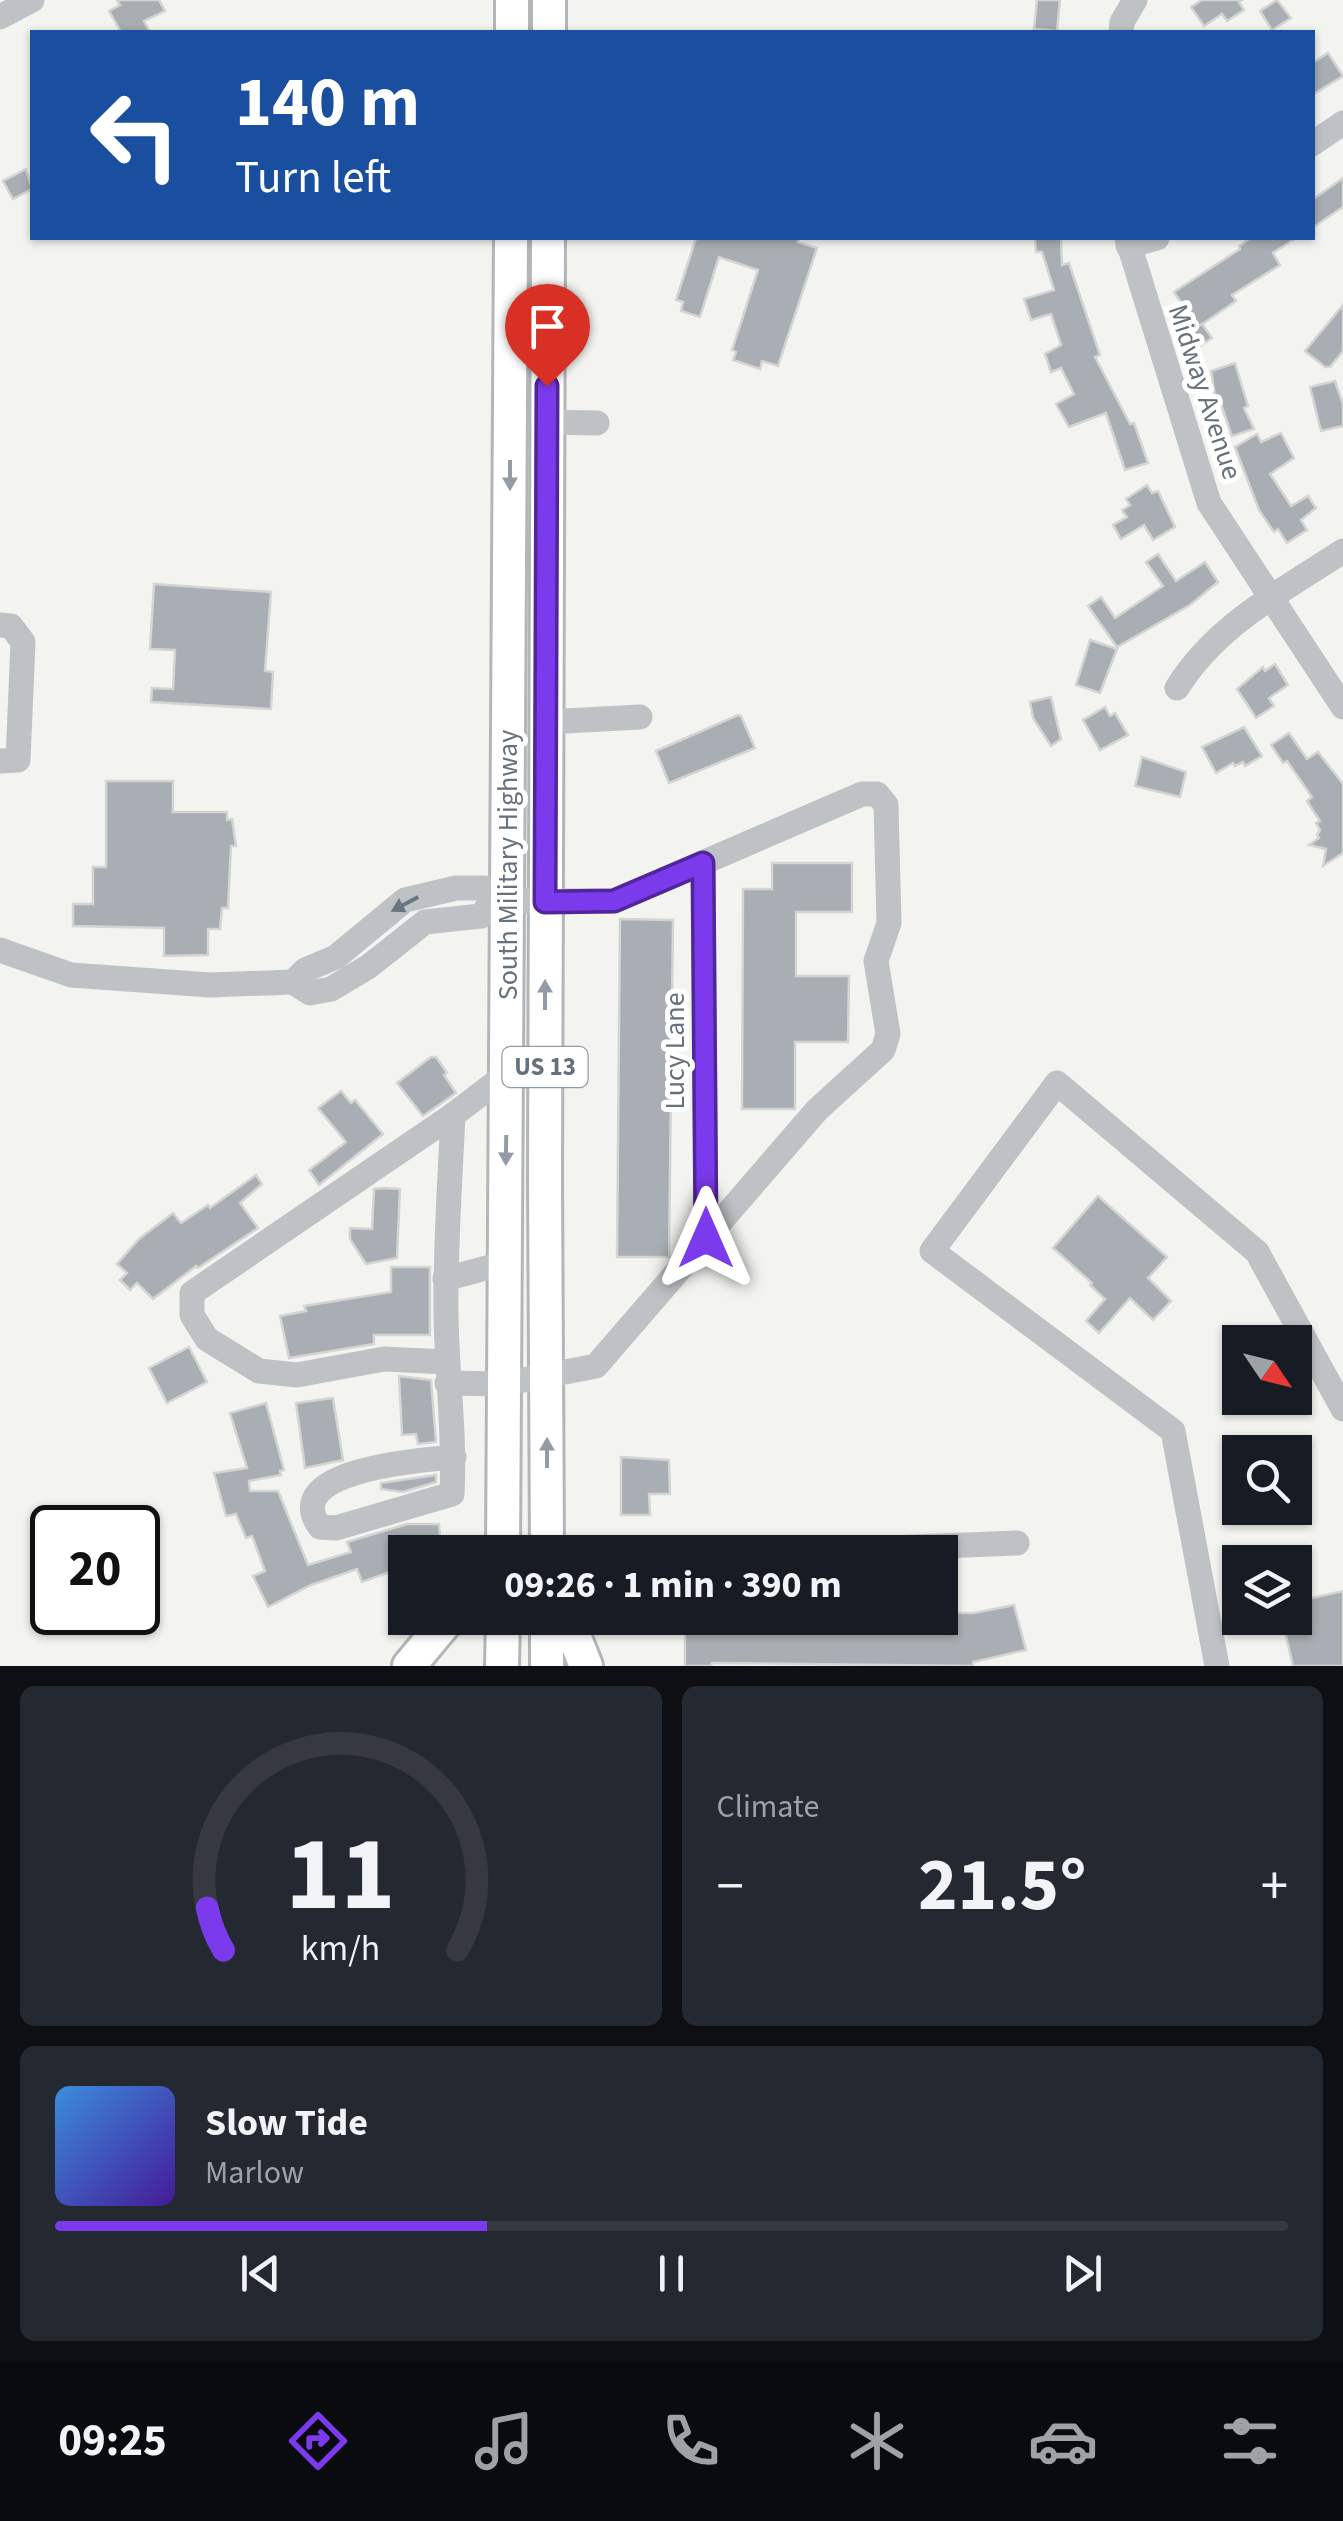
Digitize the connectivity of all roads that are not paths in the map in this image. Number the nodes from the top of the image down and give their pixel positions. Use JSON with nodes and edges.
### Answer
{"nodes":[{"id":1,"x":32,"y":0,"type":"edge"},
{"id":2,"x":512,"y":0,"type":"edge"},
{"id":3,"x":549,"y":0,"type":"edge"},
{"id":4,"x":1134,"y":0,"type":"edge"},
{"id":5,"x":0,"y":17,"type":"edge"},
{"id":6,"x":512,"y":30,"type":"edge"},
{"id":7,"x":549,"y":30,"type":"edge"},
{"id":8,"x":1121,"y":30,"type":"edge"},
{"id":9,"x":1343,"y":123,"type":"edge"},
{"id":10,"x":1315,"y":142,"type":"edge"},
{"id":11,"x":511,"y":240,"type":"edge"},
{"id":12,"x":548,"y":240,"type":"edge"},
{"id":13,"x":1127,"y":242,"type":"edge"},
{"id":14,"x":547,"y":422,"type":"junction"},
{"id":15,"x":597,"y":423,"type":"dead end"},
{"id":16,"x":1343,"y":551,"type":"edge"},
{"id":17,"x":1270,"y":598,"type":"junction"},
{"id":18,"x":0,"y":625,"type":"edge"},
{"id":19,"x":1177,"y":688,"type":"dead end"},
{"id":20,"x":1343,"y":707,"type":"edge"},
{"id":21,"x":640,"y":717,"type":"dead end"},
{"id":22,"x":546,"y":722,"type":"junction"},
{"id":23,"x":0,"y":761,"type":"edge"},
{"id":24,"x":703,"y":863,"type":"junction"},
{"id":25,"x":500,"y":901,"type":"junction"},
{"id":26,"x":545,"y":902,"type":"junction"},
{"id":27,"x":0,"y":950,"type":"edge"},
{"id":28,"x":507,"y":1074,"type":"junction"},
{"id":29,"x":453,"y":1115,"type":"junction"},
{"id":30,"x":706,"y":1238,"type":"junction"},
{"id":31,"x":504,"y":1263,"type":"junction"},
{"id":32,"x":445,"y":1279,"type":"junction"},
{"id":33,"x":447,"y":1372,"type":"junction"},
{"id":34,"x":546,"y":1373,"type":"junction"},
{"id":35,"x":503,"y":1384,"type":"junction"},
{"id":36,"x":1343,"y":1409,"type":"edge"},
{"id":37,"x":454,"y":1457,"type":"junction"},
{"id":38,"x":483,"y":1535,"type":"edge"},
{"id":39,"x":503,"y":1535,"type":"edge"},
{"id":40,"x":547,"y":1535,"type":"edge"},
{"id":41,"x":1017,"y":1542,"type":"dead end"},
{"id":42,"x":958,"y":1545,"type":"edge"},
{"id":43,"x":436,"y":1635,"type":"edge"},
{"id":44,"x":502,"y":1635,"type":"edge"},
{"id":45,"x":547,"y":1635,"type":"edge"},
{"id":46,"x":574,"y":1635,"type":"edge"},
{"id":47,"x":409,"y":1666,"type":"edge"},
{"id":48,"x":502,"y":1666,"type":"edge"},
{"id":49,"x":547,"y":1666,"type":"edge"},
{"id":50,"x":586,"y":1666,"type":"edge"},
{"id":51,"x":1217,"y":1666,"type":"edge"}],
"edges":[{"from":1,"to":5,"type":"street"},
{"from":2,"to":6,"type":"main road"},
{"from":3,"to":7,"type":"main road"},
{"from":4,"to":8,"type":"street"},
{"from":9,"to":10,"type":"street"},
{"from":11,"to":25,"type":"main road","name":"South Military Highway","number":"US 13","one_way":true},
{"from":12,"to":14,"type":"main road","name":"South Military Highway","number":"US 13"},
{"from":13,"to":17,"type":"street","name":"Midway Avenue"},
{"from":14,"to":15,"type":"street"},
{"from":14,"to":22,"type":"main road","name":"South Military Highway","number":"US 13"},
{"from":16,"to":17,"type":"street"},
{"from":17,"to":19,"type":"street"},
{"from":17,"to":20,"type":"street","name":"Midway Avenue"},
{"from":18,"to":23,"type":"street"},
{"from":21,"to":22,"type":"street"},
{"from":22,"to":26,"type":"main road","name":"South Military Highway","number":"US 13"},
{"from":24,"to":26,"type":"street"},
{"from":24,"to":30,"type":"street","name":"Lucy Lane"},
{"from":24,"to":30,"type":"street"},
{"from":25,"to":26,"type":"street"},
{"from":25,"to":27,"type":"street"},
{"from":25,"to":28,"type":"main road","name":"South Military Highway","number":"US 13"},
{"from":34,"to":26,"type":"main road","name":"South Military Highway","number":"US 13","one_way":true},
{"from":28,"to":29,"type":"street"},
{"from":28,"to":31,"type":"main road","name":"South Military Highway","number":"US 13","one_way":true},
{"from":29,"to":32,"type":"street"},
{"from":29,"to":33,"type":"street"},
{"from":30,"to":34,"type":"street"},
{"from":31,"to":32,"type":"street"},
{"from":31,"to":35,"type":"main road","name":"South Military Highway","number":"US 13"},
{"from":32,"to":33,"type":"street"},
{"from":33,"to":35,"type":"street"},
{"from":33,"to":37,"type":"street"},
{"from":34,"to":35,"type":"street"},
{"from":40,"to":34,"type":"main road","name":"South Military Highway","number":"US 13","one_way":true},
{"from":35,"to":38,"type":"main road"},
{"from":35,"to":39,"type":"main road","name":"South Military Highway","number":"US 13"},
{"from":36,"to":51,"type":"street"},
{"from":37,"to":37,"type":"street"},
{"from":41,"to":42,"type":"street"},
{"from":43,"to":47,"type":"main road"},
{"from":44,"to":48,"type":"main road"},
{"from":45,"to":49,"type":"main road"},
{"from":46,"to":50,"type":"main road"}]}
